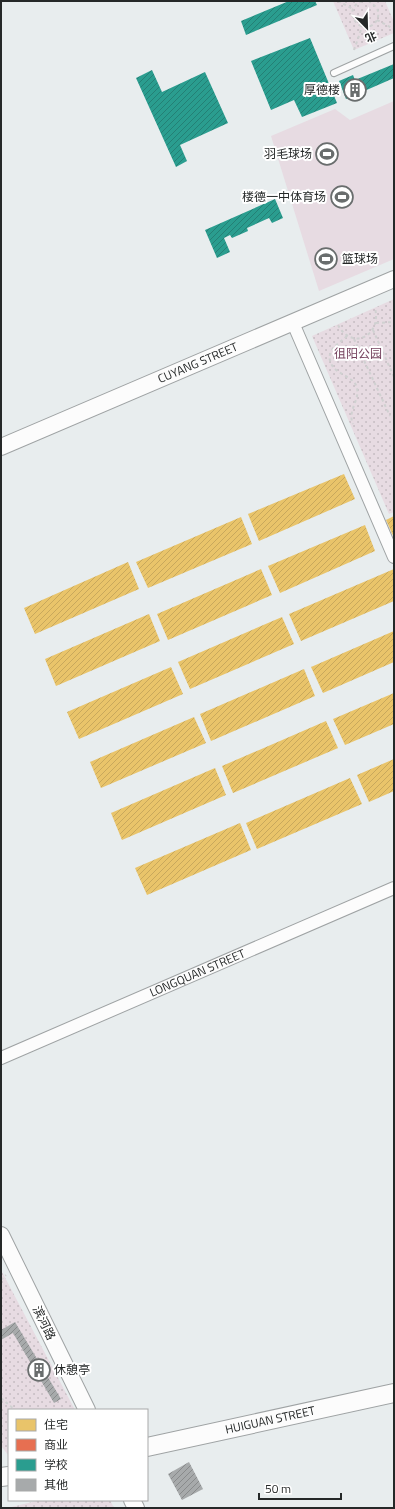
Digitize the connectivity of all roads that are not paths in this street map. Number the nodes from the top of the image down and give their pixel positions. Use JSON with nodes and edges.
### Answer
{"nodes":[{"id":1,"x":394,"y":46,"type":"edge"},
{"id":2,"x":334,"y":73,"type":"dead end"},
{"id":3,"x":394,"y":279,"type":"edge"},
{"id":4,"x":293,"y":322,"type":"junction"},
{"id":5,"x":1,"y":447,"type":"edge"},
{"id":6,"x":394,"y":557,"type":"edge"},
{"id":7,"x":394,"y":888,"type":"edge"},
{"id":8,"x":1,"y":1058,"type":"edge"},
{"id":9,"x":1,"y":1236,"type":"edge"},
{"id":10,"x":394,"y":1393,"type":"edge"},
{"id":11,"x":87,"y":1409,"type":"edge"},
{"id":12,"x":148,"y":1446,"type":"edge"}],
"edges":[{"from":1,"to":2,"type":"lane"},
{"from":3,"to":4,"type":"street","name":"CUYANG STREET"},
{"from":4,"to":5,"type":"street","name":"CUYANG STREET"},
{"from":4,"to":6,"type":"street"},
{"from":7,"to":8,"type":"street","name":"LONGQUAN STREET"},
{"from":9,"to":11,"type":"street","name":"滨河路"},
{"from":10,"to":12,"type":"main road","name":"HUIGUAN STREET"}]}
